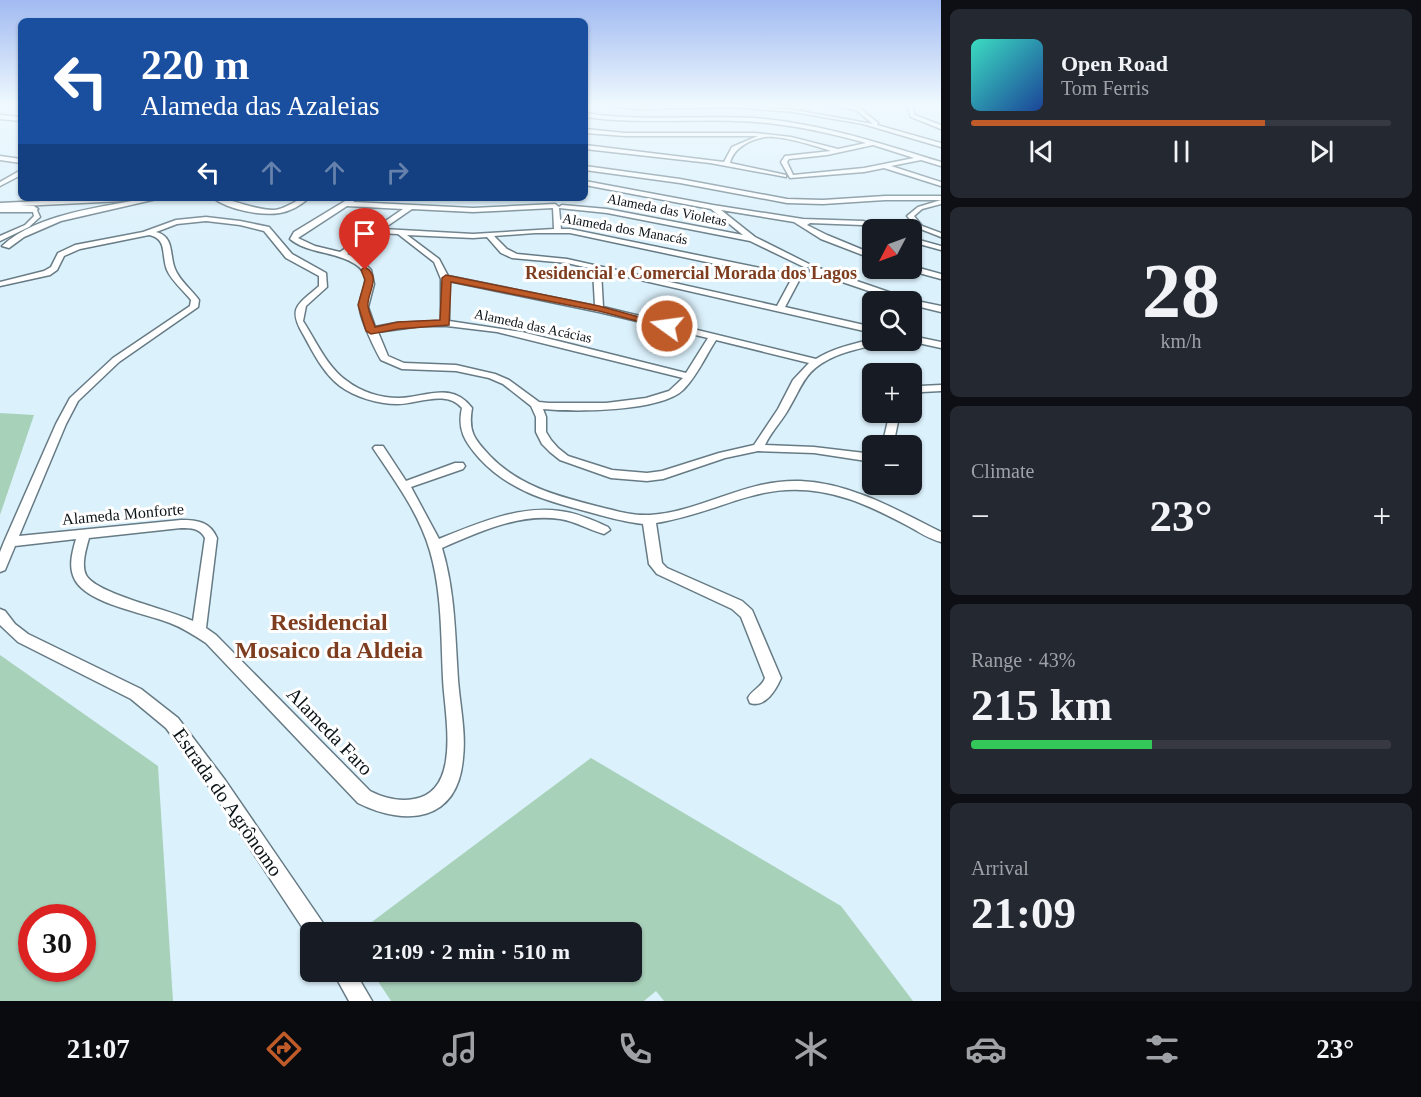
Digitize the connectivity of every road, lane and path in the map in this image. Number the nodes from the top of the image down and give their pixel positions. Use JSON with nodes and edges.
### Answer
{"nodes":[{"id":1,"x":599,"y":151,"type":"edge"},
{"id":2,"x":675,"y":151,"type":"edge"},
{"id":3,"x":730,"y":151,"type":"edge"},
{"id":4,"x":838,"y":151,"type":"edge"},
{"id":5,"x":899,"y":151,"type":"edge"},
{"id":6,"x":607,"y":153,"type":"junction"},
{"id":7,"x":588,"y":157,"type":"edge"},
{"id":8,"x":633,"y":157,"type":"junction"},
{"id":9,"x":672,"y":157,"type":"junction"},
{"id":10,"x":921,"y":158,"type":"junction"},
{"id":11,"x":588,"y":159,"type":"edge"},
{"id":12,"x":0,"y":160,"type":"edge"},
{"id":13,"x":18,"y":161,"type":"edge"},
{"id":14,"x":727,"y":164,"type":"junction"},
{"id":15,"x":941,"y":164,"type":"edge"},
{"id":16,"x":885,"y":166,"type":"junction"},
{"id":17,"x":588,"y":168,"type":"edge"},
{"id":18,"x":600,"y":170,"type":"junction"},
{"id":19,"x":18,"y":174,"type":"edge"},
{"id":20,"x":788,"y":176,"type":"junction"},
{"id":21,"x":18,"y":183,"type":"edge"},
{"id":22,"x":0,"y":184,"type":"edge"},
{"id":23,"x":588,"y":184,"type":"edge"},
{"id":24,"x":941,"y":184,"type":"edge"},
{"id":25,"x":790,"y":188,"type":"dead end"},
{"id":26,"x":941,"y":191,"type":"edge"},
{"id":27,"x":868,"y":199,"type":"junction"},
{"id":28,"x":941,"y":200,"type":"edge"},
{"id":29,"x":57,"y":201,"type":"edge"},
{"id":30,"x":89,"y":201,"type":"joint"},
{"id":31,"x":223,"y":201,"type":"edge"},
{"id":32,"x":301,"y":201,"type":"edge"},
{"id":33,"x":350,"y":201,"type":"edge"},
{"id":34,"x":54,"y":202,"type":"junction"},
{"id":35,"x":125,"y":202,"type":"edge"},
{"id":36,"x":345,"y":204,"type":"junction"},
{"id":37,"x":559,"y":206,"type":"edge"},
{"id":38,"x":0,"y":207,"type":"edge"},
{"id":39,"x":713,"y":207,"type":"junction"},
{"id":40,"x":409,"y":208,"type":"junction"},
{"id":41,"x":34,"y":209,"type":"junction"},
{"id":42,"x":85,"y":212,"type":"junction"},
{"id":43,"x":910,"y":216,"type":"junction"},
{"id":44,"x":803,"y":223,"type":"junction"},
{"id":45,"x":862,"y":223,"type":"edge"},
{"id":46,"x":558,"y":230,"type":"junction"},
{"id":47,"x":375,"y":231,"type":"junction"},
{"id":48,"x":149,"y":233,"type":"junction"},
{"id":49,"x":398,"y":233,"type":"junction"},
{"id":50,"x":489,"y":235,"type":"junction"},
{"id":51,"x":941,"y":235,"type":"edge"},
{"id":52,"x":0,"y":239,"type":"edge"},
{"id":53,"x":752,"y":239,"type":"junction"},
{"id":54,"x":922,"y":243,"type":"edge"},
{"id":55,"x":6,"y":246,"type":"dead end"},
{"id":56,"x":941,"y":248,"type":"edge"},
{"id":57,"x":862,"y":253,"type":"edge"},
{"id":58,"x":342,"y":254,"type":"junction"},
{"id":59,"x":597,"y":268,"type":"junction"},
{"id":60,"x":803,"y":269,"type":"junction"},
{"id":61,"x":922,"y":271,"type":"edge"},
{"id":62,"x":941,"y":277,"type":"edge"},
{"id":63,"x":446,"y":278,"type":"junction"},
{"id":64,"x":0,"y":284,"type":"edge"},
{"id":65,"x":879,"y":291,"type":"edge"},
{"id":66,"x":922,"y":304,"type":"edge"},
{"id":67,"x":780,"y":308,"type":"junction"},
{"id":68,"x":599,"y":309,"type":"junction"},
{"id":69,"x":941,"y":309,"type":"edge"},
{"id":70,"x":445,"y":323,"type":"junction"},
{"id":71,"x":862,"y":327,"type":"edge"},
{"id":72,"x":371,"y":331,"type":"junction"},
{"id":73,"x":712,"y":337,"type":"junction"},
{"id":74,"x":922,"y":341,"type":"edge"},
{"id":75,"x":862,"y":345,"type":"edge"},
{"id":76,"x":941,"y":345,"type":"edge"},
{"id":77,"x":818,"y":362,"type":"junction"},
{"id":78,"x":687,"y":376,"type":"junction"},
{"id":79,"x":941,"y":388,"type":"edge"},
{"id":80,"x":922,"y":389,"type":"edge"},
{"id":81,"x":536,"y":405,"type":"junction"},
{"id":82,"x":379,"y":448,"type":"dead end"},
{"id":83,"x":758,"y":448,"type":"junction"},
{"id":84,"x":862,"y":457,"type":"edge"},
{"id":85,"x":459,"y":466,"type":"dead end"},
{"id":86,"x":403,"y":486,"type":"junction"},
{"id":87,"x":649,"y":520,"type":"junction"},
{"id":88,"x":604,"y":530,"type":"dead end"},
{"id":89,"x":84,"y":533,"type":"junction"},
{"id":90,"x":941,"y":538,"type":"edge"},
{"id":91,"x":10,"y":542,"type":"junction"},
{"id":92,"x":435,"y":546,"type":"junction"},
{"id":93,"x":0,"y":567,"type":"edge"},
{"id":94,"x":0,"y":615,"type":"edge"},
{"id":95,"x":199,"y":631,"type":"junction"},
{"id":96,"x":756,"y":698,"type":"dead end"},
{"id":97,"x":311,"y":922,"type":"edge"},
{"id":98,"x":349,"y":982,"type":"edge"},
{"id":99,"x":361,"y":1001,"type":"edge"}],
"edges":[{"from":1,"to":6,"type":"street"},
{"from":2,"to":9,"type":"street"},
{"from":3,"to":14,"type":"street"},
{"from":4,"to":20,"type":"street"},
{"from":5,"to":10,"type":"street"},
{"from":6,"to":7,"type":"street"},
{"from":6,"to":8,"type":"street"},
{"from":6,"to":8,"type":"street"},
{"from":8,"to":9,"type":"street"},
{"from":8,"to":26,"type":"street"},
{"from":9,"to":14,"type":"street"},
{"from":10,"to":15,"type":"street"},
{"from":10,"to":16,"type":"street"},
{"from":11,"to":18,"type":"street"},
{"from":12,"to":13,"type":"street"},
{"from":14,"to":20,"type":"street"},
{"from":16,"to":20,"type":"street"},
{"from":16,"to":24,"type":"street"},
{"from":17,"to":18,"type":"street"},
{"from":18,"to":27,"type":"street"},
{"from":19,"to":22,"type":"street"},
{"from":20,"to":25,"type":"street"},
{"from":21,"to":22,"type":"street"},
{"from":23,"to":39,"type":"street"},
{"from":27,"to":28,"type":"street"},
{"from":27,"to":43,"type":"street"},
{"from":28,"to":43,"type":"street"},
{"from":29,"to":34,"type":"street"},
{"from":30,"to":34,"type":"street"},
{"from":30,"to":35,"type":"street"},
{"from":31,"to":32,"type":"street"},
{"from":33,"to":36,"type":"street"},
{"from":34,"to":38,"type":"street"},
{"from":35,"to":42,"type":"street"},
{"from":36,"to":40,"type":"street","name":"Alameda das Violetas"},
{"from":36,"to":58,"type":"street"},
{"from":37,"to":40,"type":"street","name":"Alameda das Violetas"},
{"from":37,"to":46,"type":"street"},
{"from":37,"to":53,"type":"street","name":"Alameda das Violetas"},
{"from":38,"to":41,"type":"street"},
{"from":39,"to":44,"type":"street"},
{"from":39,"to":53,"type":"street"},
{"from":40,"to":47,"type":"street"},
{"from":41,"to":42,"type":"street"},
{"from":41,"to":52,"type":"street"},
{"from":42,"to":55,"type":"street"},
{"from":43,"to":51,"type":"street"},
{"from":44,"to":45,"type":"street"},
{"from":44,"to":57,"type":"street"},
{"from":46,"to":50,"type":"street","name":"Alameda dos Manacás"},
{"from":46,"to":60,"type":"street","name":"Alameda dos Manacás"},
{"from":47,"to":49,"type":"street","name":"Alameda dos Manacás"},
{"from":47,"to":58,"type":"street"},
{"from":48,"to":64,"type":"street"},
{"from":48,"to":87,"type":"street"},
{"from":48,"to":91,"type":"street"},
{"from":49,"to":50,"type":"street","name":"Alameda dos Manacás"},
{"from":49,"to":63,"type":"street"},
{"from":50,"to":59,"type":"street"},
{"from":53,"to":60,"type":"street"},
{"from":54,"to":56,"type":"street"},
{"from":58,"to":72,"type":"street"},
{"from":59,"to":67,"type":"street"},
{"from":59,"to":68,"type":"street"},
{"from":60,"to":65,"type":"street","name":"Alameda dos Manacás"},
{"from":60,"to":67,"type":"street"},
{"from":61,"to":62,"type":"street"},
{"from":63,"to":68,"type":"street"},
{"from":63,"to":70,"type":"street"},
{"from":66,"to":69,"type":"street","name":"Alameda dos Manacás"},
{"from":67,"to":71,"type":"street"},
{"from":68,"to":73,"type":"street"},
{"from":70,"to":72,"type":"street","name":"Alameda das Acácias"},
{"from":70,"to":78,"type":"street","name":"Alameda das Acácias"},
{"from":72,"to":81,"type":"street"},
{"from":73,"to":77,"type":"street"},
{"from":73,"to":78,"type":"street"},
{"from":74,"to":76,"type":"street"},
{"from":75,"to":77,"type":"street"},
{"from":77,"to":83,"type":"street"},
{"from":78,"to":81,"type":"street"},
{"from":79,"to":80,"type":"street"},
{"from":81,"to":83,"type":"street"},
{"from":82,"to":86,"type":"street","name":"Alameda Faro"},
{"from":83,"to":84,"type":"street"},
{"from":85,"to":86,"type":"street"},
{"from":86,"to":92,"type":"street","name":"Alameda Faro"},
{"from":87,"to":90,"type":"street"},
{"from":87,"to":96,"type":"street"},
{"from":88,"to":92,"type":"street"},
{"from":89,"to":91,"type":"street","name":"Alameda Monforte"},
{"from":89,"to":95,"type":"street","name":"Alameda Faro"},
{"from":89,"to":95,"type":"street","name":"Alameda Monforte"},
{"from":91,"to":93,"type":"street"},
{"from":92,"to":95,"type":"street","name":"Alameda Faro"},
{"from":94,"to":97,"type":"street","name":"Estrada do Agrônomo"},
{"from":98,"to":99,"type":"street"}]}
